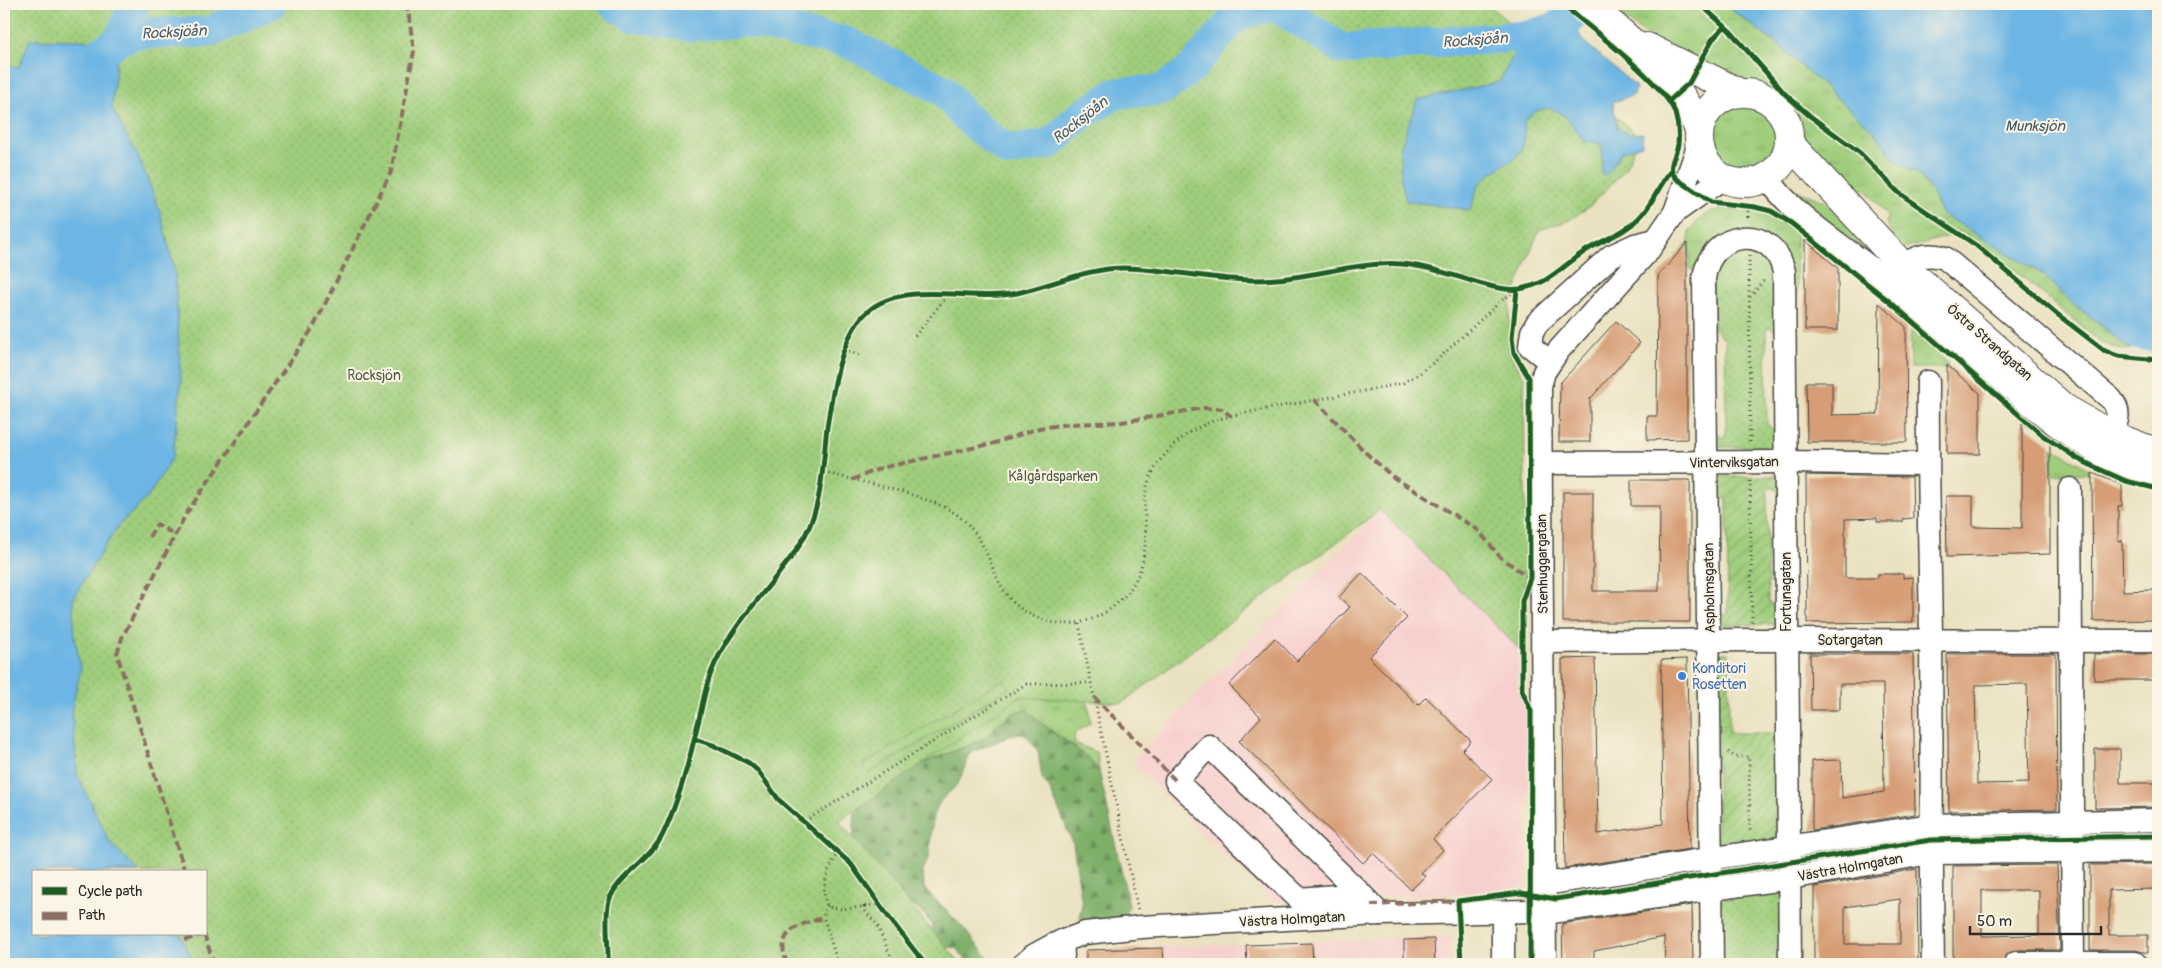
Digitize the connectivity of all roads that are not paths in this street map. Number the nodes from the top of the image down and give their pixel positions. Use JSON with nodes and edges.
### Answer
{"nodes":[{"id":1,"x":1592,"y":7,"type":"edge"},
{"id":2,"x":1629,"y":38,"type":"junction"},
{"id":3,"x":1740,"y":93,"type":"junction"},
{"id":4,"x":1699,"y":137,"type":"junction"},
{"id":5,"x":1789,"y":143,"type":"junction"},
{"id":6,"x":1770,"y":175,"type":"junction"},
{"id":7,"x":1723,"y":178,"type":"junction"},
{"id":8,"x":1844,"y":201,"type":"junction"},
{"id":9,"x":1675,"y":212,"type":"junction"},
{"id":10,"x":1749,"y":238,"type":"joint"},
{"id":11,"x":1656,"y":240,"type":"junction"},
{"id":12,"x":1902,"y":265,"type":"junction"},
{"id":13,"x":1550,"y":362,"type":"junction"},
{"id":14,"x":1928,"y":382,"type":"dead end"},
{"id":15,"x":2111,"y":435,"type":"junction"},
{"id":16,"x":2156,"y":441,"type":"edge"},
{"id":17,"x":1786,"y":462,"type":"junction"},
{"id":18,"x":1541,"y":463,"type":"junction"},
{"id":19,"x":1708,"y":463,"type":"junction"},
{"id":20,"x":1927,"y":464,"type":"junction"},
{"id":21,"x":2158,"y":476,"type":"edge"},
{"id":22,"x":2070,"y":490,"type":"dead end"},
{"id":23,"x":1710,"y":640,"type":"junction"},
{"id":24,"x":1787,"y":640,"type":"junction"},
{"id":25,"x":1931,"y":640,"type":"junction"},
{"id":26,"x":2071,"y":641,"type":"junction"},
{"id":27,"x":2158,"y":641,"type":"edge"},
{"id":28,"x":1543,"y":642,"type":"junction"},
{"id":29,"x":2158,"y":820,"type":"edge"},
{"id":30,"x":2072,"y":821,"type":"junction"},
{"id":31,"x":1931,"y":825,"type":"junction"},
{"id":32,"x":1790,"y":846,"type":"junction"},
{"id":33,"x":2158,"y":851,"type":"edge"},
{"id":34,"x":2072,"y":852,"type":"junction"},
{"id":35,"x":1930,"y":854,"type":"junction"},
{"id":36,"x":1711,"y":859,"type":"junction"},
{"id":37,"x":1790,"y":878,"type":"junction"},
{"id":38,"x":1546,"y":884,"type":"junction"},
{"id":39,"x":1711,"y":889,"type":"junction"},
{"id":40,"x":1361,"y":894,"type":"junction"},
{"id":41,"x":1503,"y":912,"type":"junction"},
{"id":42,"x":1537,"y":912,"type":"junction"},
{"id":43,"x":1380,"y":914,"type":"junction"},
{"id":44,"x":1058,"y":950,"type":"edge"},
{"id":45,"x":2135,"y":962,"type":"dead end"},
{"id":46,"x":2016,"y":963,"type":"edge"},
{"id":47,"x":2073,"y":963,"type":"junction"},
{"id":48,"x":1024,"y":964,"type":"edge"},
{"id":49,"x":1503,"y":964,"type":"edge"},
{"id":50,"x":1545,"y":964,"type":"edge"},
{"id":51,"x":1712,"y":964,"type":"edge"},
{"id":52,"x":1790,"y":964,"type":"edge"},
{"id":53,"x":1933,"y":964,"type":"edge"}],
"edges":[{"from":1,"to":2,"type":"main road"},
{"from":2,"to":3,"type":"main road"},
{"from":2,"to":4,"type":"main road"},
{"from":3,"to":4,"type":"main road"},
{"from":3,"to":5,"type":"main road"},
{"from":4,"to":7,"type":"main road"},
{"from":4,"to":9,"type":"street","name":"Stenhuggargatan"},
{"from":5,"to":6,"type":"main road"},
{"from":5,"to":8,"type":"main road","name":"Östra Strandgatan"},
{"from":6,"to":7,"type":"main road"},
{"from":6,"to":8,"type":"main road","name":"Östra Strandgatan"},
{"from":6,"to":21,"type":"street"},
{"from":7,"to":9,"type":"street","name":"Stenhuggargatan"},
{"from":8,"to":12,"type":"main road","name":"Östra Strandgatan"},
{"from":9,"to":11,"type":"street","name":"Stenhuggargatan"},
{"from":10,"to":17,"type":"street","name":"Fortunagatan"},
{"from":10,"to":19,"type":"street","name":"Aspholmsgatan"},
{"from":11,"to":13,"type":"street","name":"Stenhuggargatan"},
{"from":11,"to":13,"type":"street"},
{"from":12,"to":15,"type":"main road","name":"Östra Strandgatan"},
{"from":12,"to":15,"type":"street"},
{"from":13,"to":18,"type":"street","name":"Stenhuggargatan"},
{"from":14,"to":20,"type":"street"},
{"from":15,"to":16,"type":"main road","name":"Östra Strandgatan"},
{"from":17,"to":19,"type":"street","name":"Vinterviksgatan"},
{"from":17,"to":20,"type":"street","name":"Vinterviksgatan"},
{"from":17,"to":24,"type":"street","name":"Fortunagatan"},
{"from":18,"to":19,"type":"street","name":"Vinterviksgatan"},
{"from":18,"to":28,"type":"street","name":"Stenhuggargatan"},
{"from":19,"to":23,"type":"street","name":"Aspholmsgatan"},
{"from":20,"to":25,"type":"street"},
{"from":22,"to":26,"type":"street"},
{"from":23,"to":24,"type":"street","name":"Sotargatan"},
{"from":23,"to":28,"type":"street","name":"Sotargatan"},
{"from":23,"to":36,"type":"street","name":"Aspholmsgatan"},
{"from":24,"to":25,"type":"street","name":"Sotargatan"},
{"from":24,"to":32,"type":"street","name":"Fortunagatan"},
{"from":25,"to":26,"type":"street","name":"Sotargatan"},
{"from":25,"to":31,"type":"street"},
{"from":26,"to":27,"type":"street","name":"Sotargatan"},
{"from":26,"to":30,"type":"street"},
{"from":28,"to":38,"type":"street","name":"Stenhuggargatan"},
{"from":29,"to":30,"type":"street","name":"Västra Holmgatan"},
{"from":30,"to":31,"type":"street","name":"Västra Holmgatan"},
{"from":30,"to":34,"type":"street"},
{"from":31,"to":32,"type":"street","name":"Västra Holmgatan"},
{"from":31,"to":35,"type":"street"},
{"from":32,"to":36,"type":"street","name":"Västra Holmgatan"},
{"from":32,"to":37,"type":"street","name":"Fortunagatan"},
{"from":33,"to":34,"type":"street","name":"Västra Holmgatan"},
{"from":34,"to":35,"type":"street","name":"Västra Holmgatan"},
{"from":34,"to":47,"type":"street"},
{"from":35,"to":37,"type":"street","name":"Västra Holmgatan"},
{"from":35,"to":53,"type":"street"},
{"from":36,"to":38,"type":"street","name":"Västra Holmgatan"},
{"from":36,"to":39,"type":"street","name":"Aspholmsgatan"},
{"from":37,"to":39,"type":"street","name":"Västra Holmgatan"},
{"from":37,"to":52,"type":"street","name":"Fortunagatan"},
{"from":38,"to":42,"type":"street","name":"Stenhuggargatan"},
{"from":39,"to":42,"type":"street","name":"Västra Holmgatan"},
{"from":39,"to":51,"type":"street","name":"Aspholmsgatan"},
{"from":40,"to":40,"type":"street"},
{"from":40,"to":43,"type":"street"},
{"from":41,"to":42,"type":"street","name":"Västra Holmgatan"},
{"from":41,"to":43,"type":"street","name":"Västra Holmgatan"},
{"from":41,"to":49,"type":"street"},
{"from":42,"to":50,"type":"street","name":"Stenhuggargatan"},
{"from":43,"to":44,"type":"street","name":"Västra Holmgatan"},
{"from":44,"to":48,"type":"street","name":"Västra Holmgatan"},
{"from":45,"to":47,"type":"street"},
{"from":46,"to":47,"type":"street"}]}
